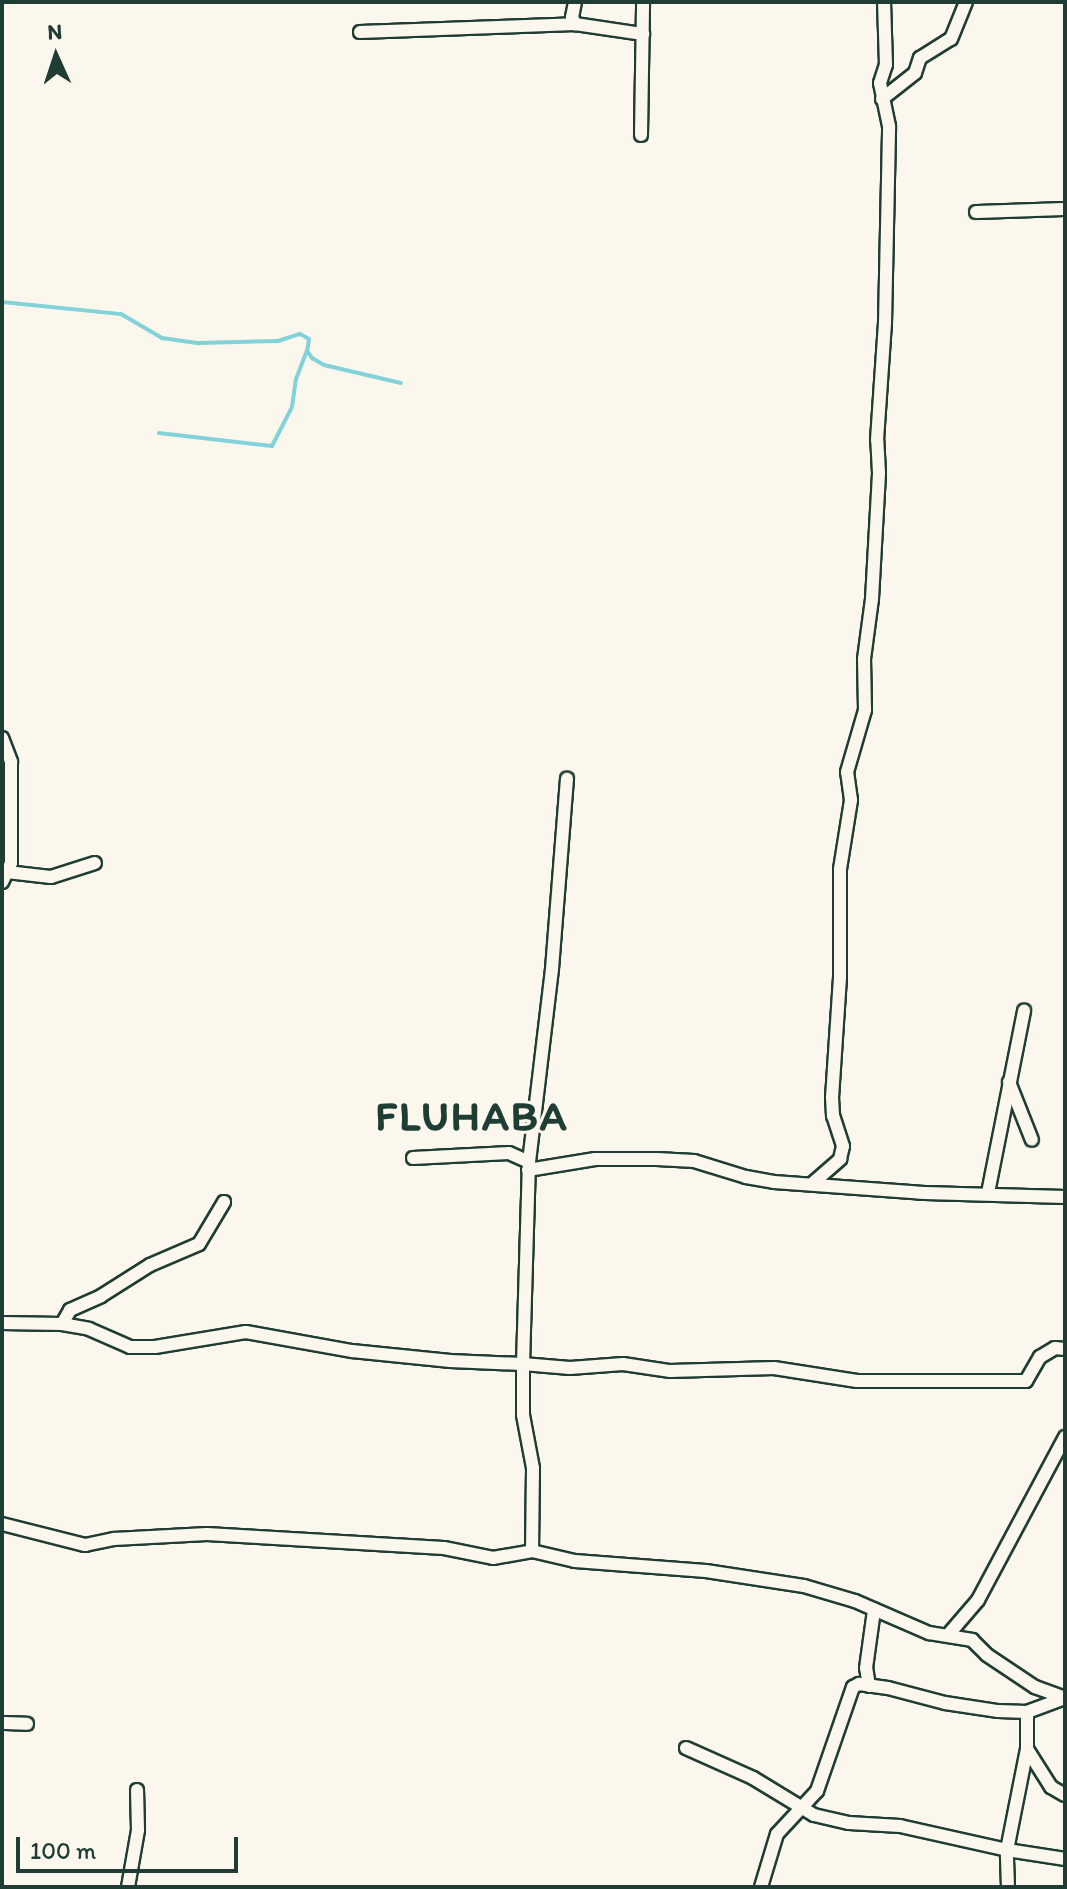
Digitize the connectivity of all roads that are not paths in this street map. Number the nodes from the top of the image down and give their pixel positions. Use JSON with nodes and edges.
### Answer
{"nodes":[{"id":1,"x":575,"y":2,"type":"edge"},
{"id":2,"x":643,"y":2,"type":"edge"},
{"id":3,"x":884,"y":2,"type":"edge"},
{"id":4,"x":966,"y":2,"type":"edge"},
{"id":5,"x":575,"y":24,"type":"junction"},
{"id":6,"x":360,"y":32,"type":"dead end"},
{"id":7,"x":643,"y":34,"type":"junction"},
{"id":8,"x":882,"y":99,"type":"junction"},
{"id":9,"x":641,"y":135,"type":"dead end"},
{"id":10,"x":1065,"y":209,"type":"edge"},
{"id":11,"x":976,"y":212,"type":"dead end"},
{"id":12,"x":2,"y":738,"type":"edge"},
{"id":13,"x":567,"y":779,"type":"dead end"},
{"id":14,"x":95,"y":863,"type":"dead end"},
{"id":15,"x":4,"y":877,"type":"edge"},
{"id":16,"x":1024,"y":1011,"type":"dead end"},
{"id":17,"x":1009,"y":1082,"type":"junction"},
{"id":18,"x":1032,"y":1140,"type":"dead end"},
{"id":19,"x":413,"y":1158,"type":"dead end"},
{"id":20,"x":528,"y":1166,"type":"junction"},
{"id":21,"x":814,"y":1182,"type":"junction"},
{"id":22,"x":988,"y":1193,"type":"junction"},
{"id":23,"x":1065,"y":1197,"type":"edge"},
{"id":24,"x":224,"y":1202,"type":"dead end"},
{"id":25,"x":2,"y":1323,"type":"edge"},
{"id":26,"x":62,"y":1324,"type":"junction"},
{"id":27,"x":1065,"y":1349,"type":"edge"},
{"id":28,"x":523,"y":1364,"type":"junction"},
{"id":29,"x":1065,"y":1437,"type":"edge"},
{"id":30,"x":2,"y":1524,"type":"edge"},
{"id":31,"x":532,"y":1551,"type":"junction"},
{"id":32,"x":874,"y":1610,"type":"junction"},
{"id":33,"x":948,"y":1635,"type":"junction"},
{"id":34,"x":869,"y":1686,"type":"junction"},
{"id":35,"x":1065,"y":1698,"type":"edge"},
{"id":36,"x":1027,"y":1712,"type":"junction"},
{"id":37,"x":2,"y":1723,"type":"edge"},
{"id":38,"x":27,"y":1724,"type":"dead end"},
{"id":39,"x":686,"y":1748,"type":"dead end"},
{"id":40,"x":1027,"y":1749,"type":"junction"},
{"id":41,"x":137,"y":1790,"type":"dead end"},
{"id":42,"x":1065,"y":1795,"type":"edge"},
{"id":43,"x":800,"y":1809,"type":"junction"},
{"id":44,"x":1007,"y":1850,"type":"junction"},
{"id":45,"x":1065,"y":1859,"type":"edge"},
{"id":46,"x":128,"y":1887,"type":"edge"},
{"id":47,"x":761,"y":1887,"type":"edge"},
{"id":48,"x":1008,"y":1887,"type":"edge"}],
"edges":[{"from":1,"to":5,"type":"street"},
{"from":2,"to":7,"type":"street"},
{"from":3,"to":8,"type":"street"},
{"from":4,"to":8,"type":"street"},
{"from":5,"to":6,"type":"street"},
{"from":5,"to":7,"type":"street"},
{"from":7,"to":9,"type":"street"},
{"from":8,"to":21,"type":"street"},
{"from":10,"to":11,"type":"street"},
{"from":12,"to":15,"type":"street"},
{"from":13,"to":20,"type":"street"},
{"from":14,"to":15,"type":"street"},
{"from":16,"to":17,"type":"street"},
{"from":17,"to":18,"type":"street"},
{"from":17,"to":22,"type":"street"},
{"from":19,"to":20,"type":"street"},
{"from":20,"to":21,"type":"street"},
{"from":20,"to":28,"type":"street"},
{"from":21,"to":22,"type":"street"},
{"from":22,"to":23,"type":"street"},
{"from":24,"to":26,"type":"street"},
{"from":25,"to":26,"type":"street"},
{"from":26,"to":28,"type":"street"},
{"from":27,"to":28,"type":"street"},
{"from":28,"to":31,"type":"street"},
{"from":29,"to":33,"type":"street"},
{"from":30,"to":31,"type":"street"},
{"from":31,"to":32,"type":"street"},
{"from":32,"to":33,"type":"street"},
{"from":32,"to":34,"type":"street"},
{"from":33,"to":35,"type":"street"},
{"from":34,"to":36,"type":"street"},
{"from":34,"to":43,"type":"street"},
{"from":35,"to":36,"type":"street"},
{"from":36,"to":40,"type":"street"},
{"from":37,"to":38,"type":"street"},
{"from":39,"to":43,"type":"street"},
{"from":40,"to":42,"type":"street"},
{"from":40,"to":44,"type":"street"},
{"from":41,"to":46,"type":"street"},
{"from":43,"to":44,"type":"street"},
{"from":43,"to":47,"type":"street"},
{"from":44,"to":45,"type":"street"},
{"from":44,"to":48,"type":"street"}]}
